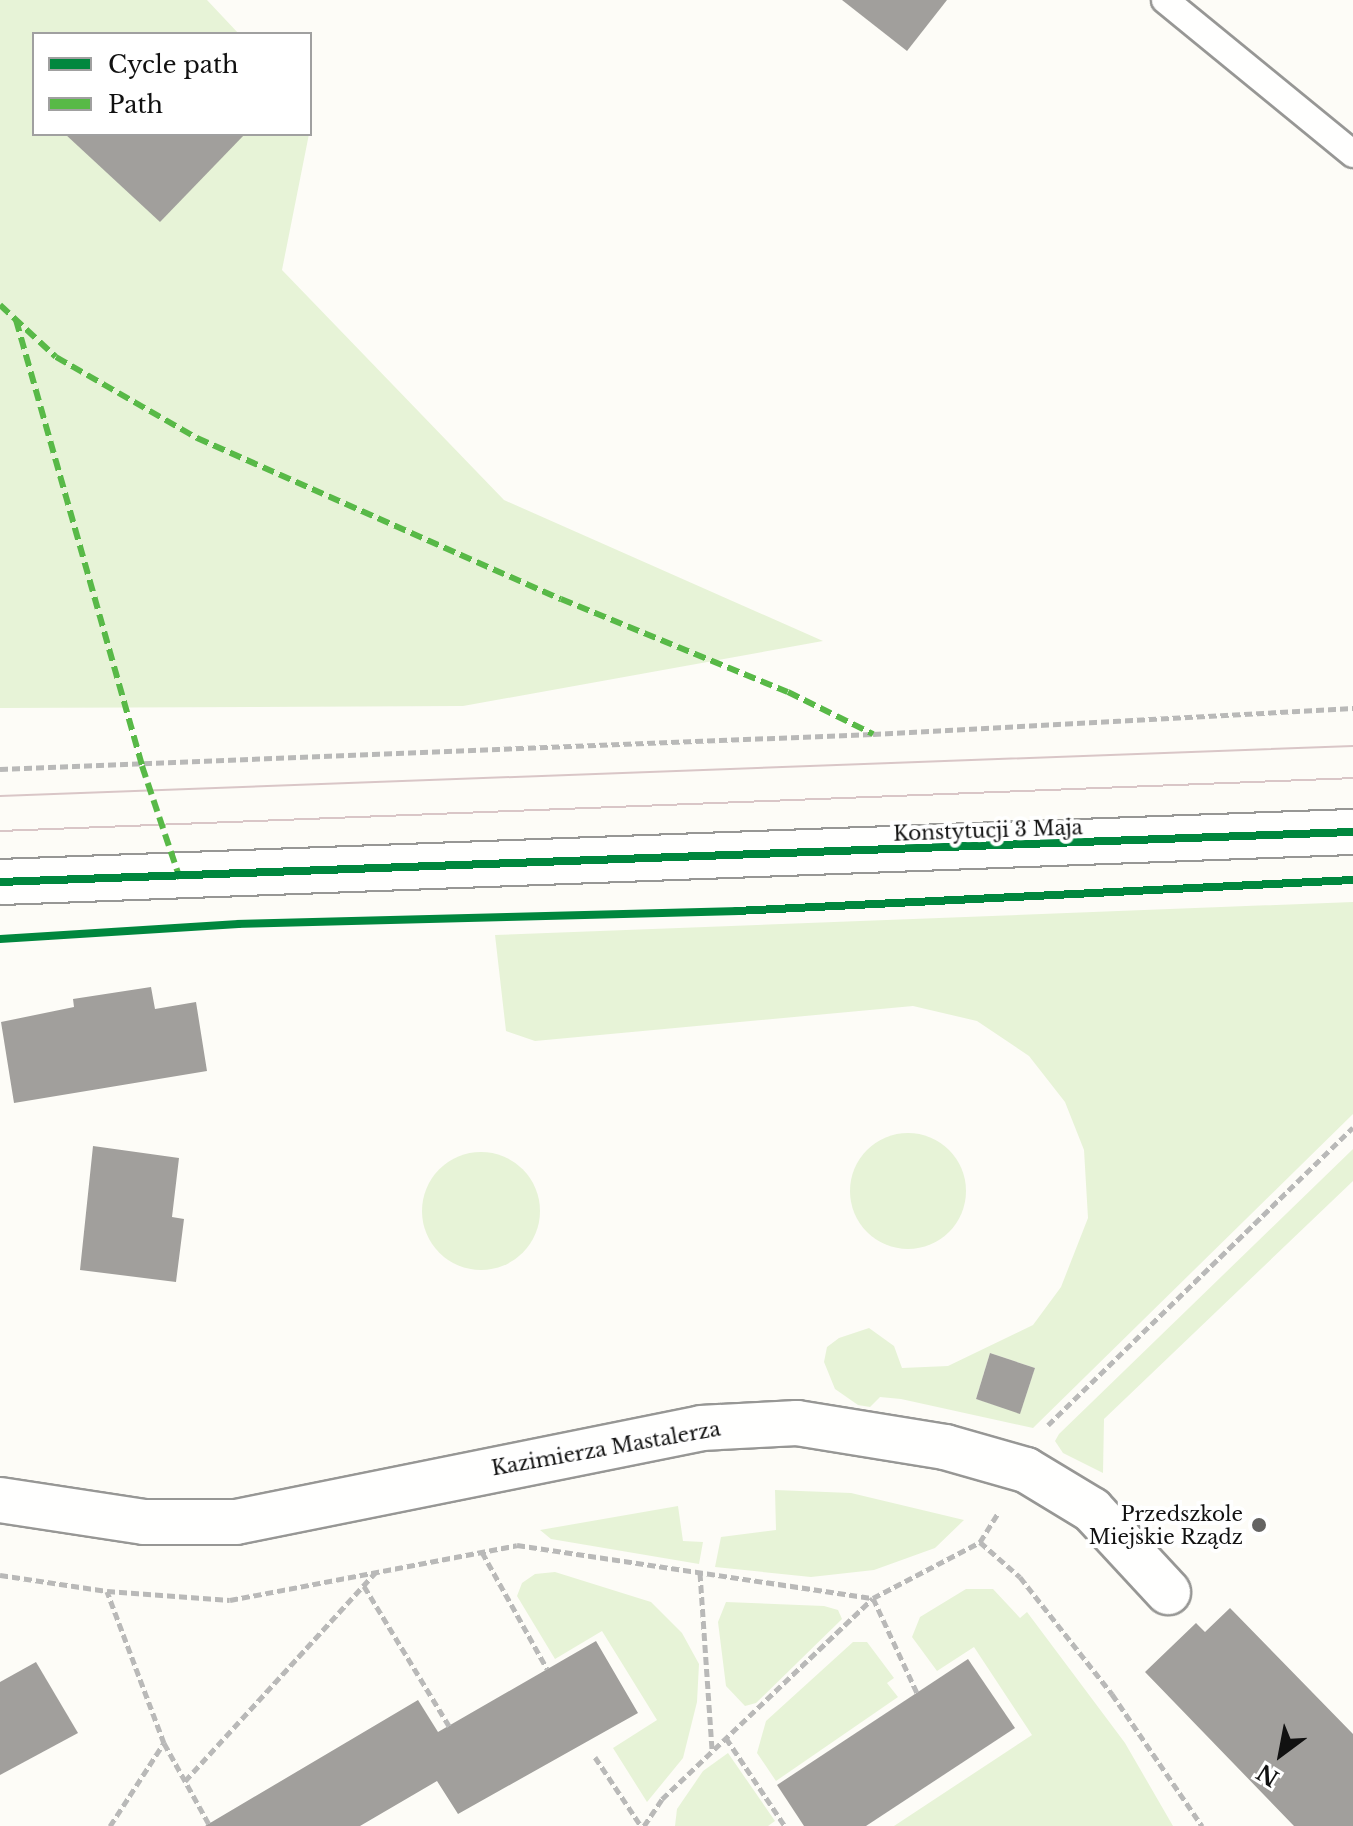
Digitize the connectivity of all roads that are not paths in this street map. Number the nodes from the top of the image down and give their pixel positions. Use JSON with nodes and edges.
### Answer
{"nodes":[{"id":1,"x":1165,"y":0,"type":"edge"},
{"id":2,"x":1353,"y":154,"type":"edge"},
{"id":3,"x":1353,"y":832,"type":"edge"},
{"id":4,"x":0,"y":882,"type":"edge"},
{"id":5,"x":0,"y":1500,"type":"edge"},
{"id":6,"x":1168,"y":1592,"type":"dead end"}],
"edges":[{"from":1,"to":2,"type":"lane"},
{"from":3,"to":4,"type":"street","name":"Konstytucji 3 Maja"},
{"from":5,"to":6,"type":"street","name":"Kazimierza Mastalerza"}]}
